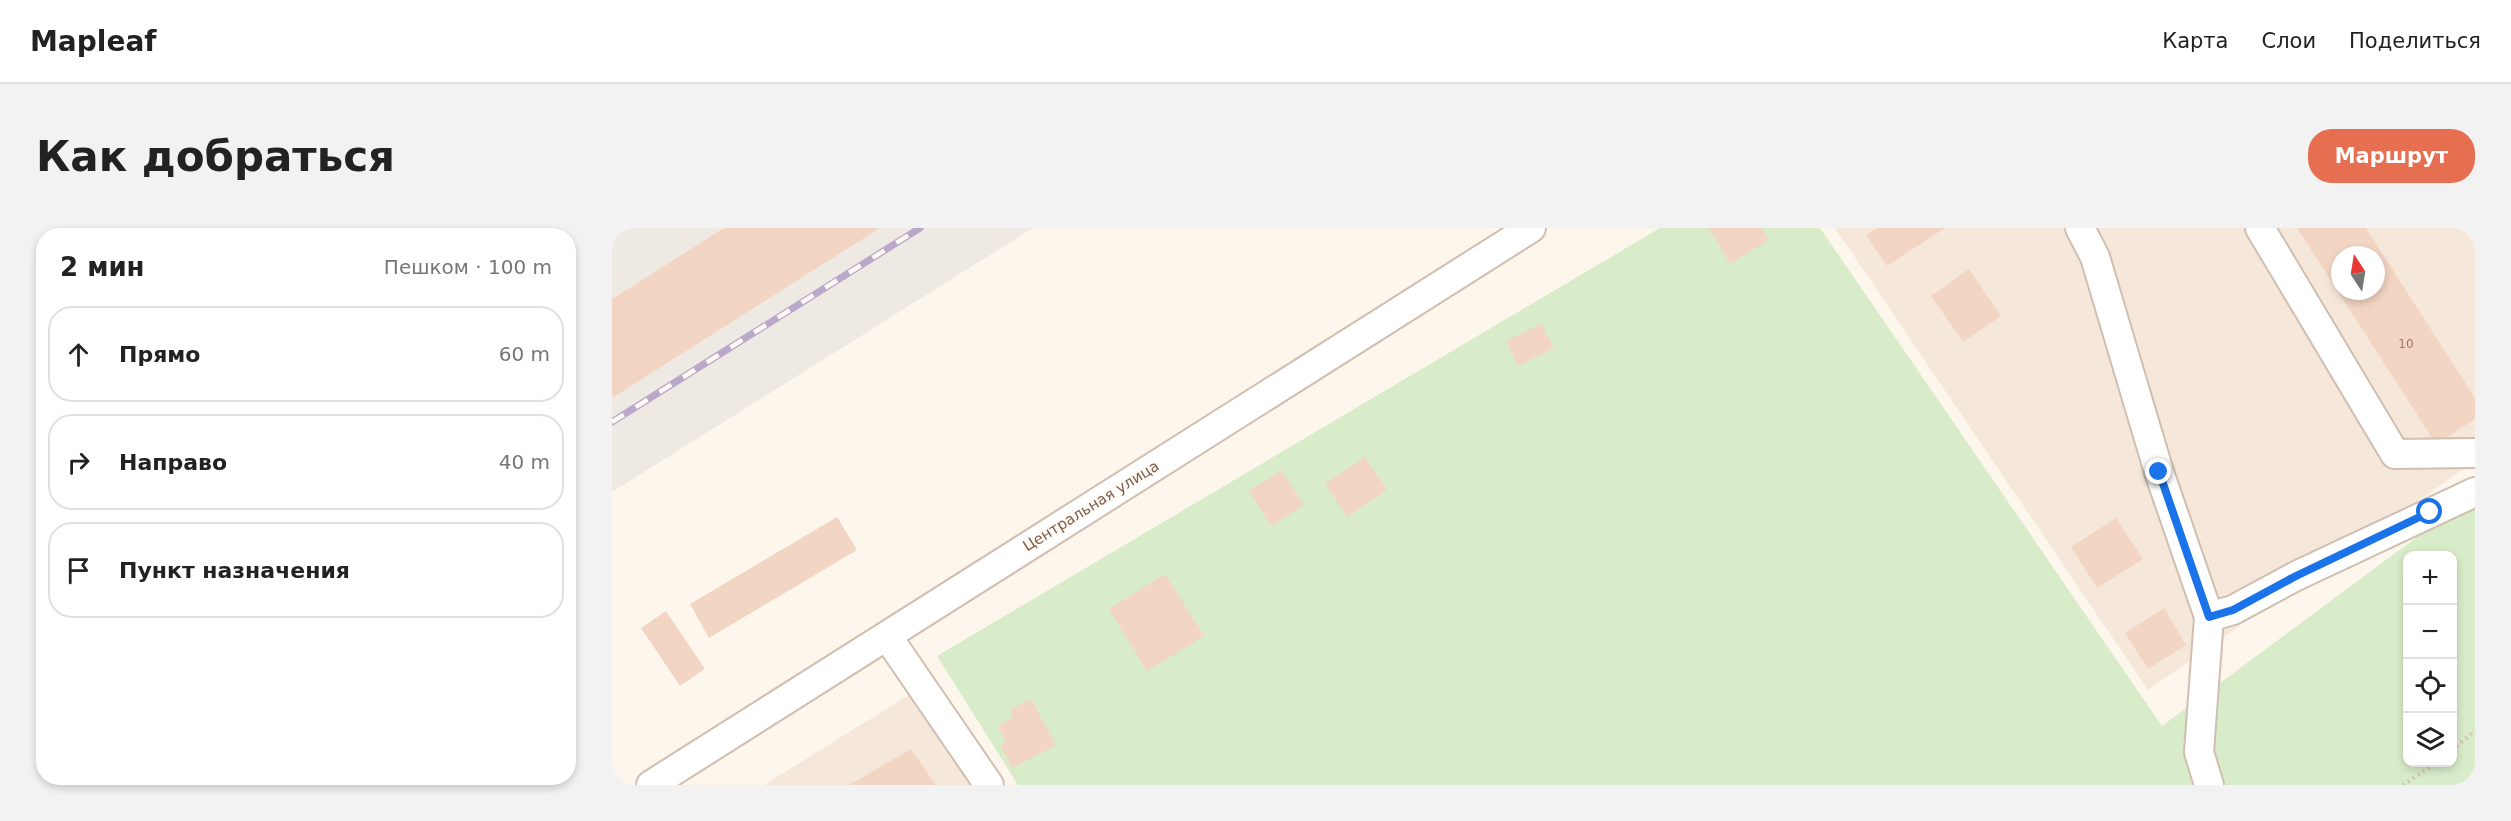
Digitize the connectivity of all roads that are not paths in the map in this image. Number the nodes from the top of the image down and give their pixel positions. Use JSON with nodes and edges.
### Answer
{"nodes":[{"id":1,"x":1532,"y":228,"type":"edge"},
{"id":2,"x":2080,"y":228,"type":"edge"},
{"id":3,"x":2260,"y":228,"type":"edge"},
{"id":4,"x":2475,"y":453,"type":"edge"},
{"id":5,"x":2475,"y":492,"type":"edge"},
{"id":6,"x":2209,"y":617,"type":"junction"},
{"id":7,"x":887,"y":636,"type":"junction"},
{"id":8,"x":664,"y":782,"type":"edge"},
{"id":9,"x":988,"y":785,"type":"edge"},
{"id":10,"x":2209,"y":785,"type":"edge"}],
"edges":[{"from":1,"to":7,"type":"street","name":"Центральная улица"},
{"from":2,"to":6,"type":"street"},
{"from":3,"to":4,"type":"street"},
{"from":5,"to":6,"type":"street"},
{"from":6,"to":10,"type":"street"},
{"from":7,"to":8,"type":"street","name":"Центральная улица"},
{"from":7,"to":9,"type":"street"}]}
